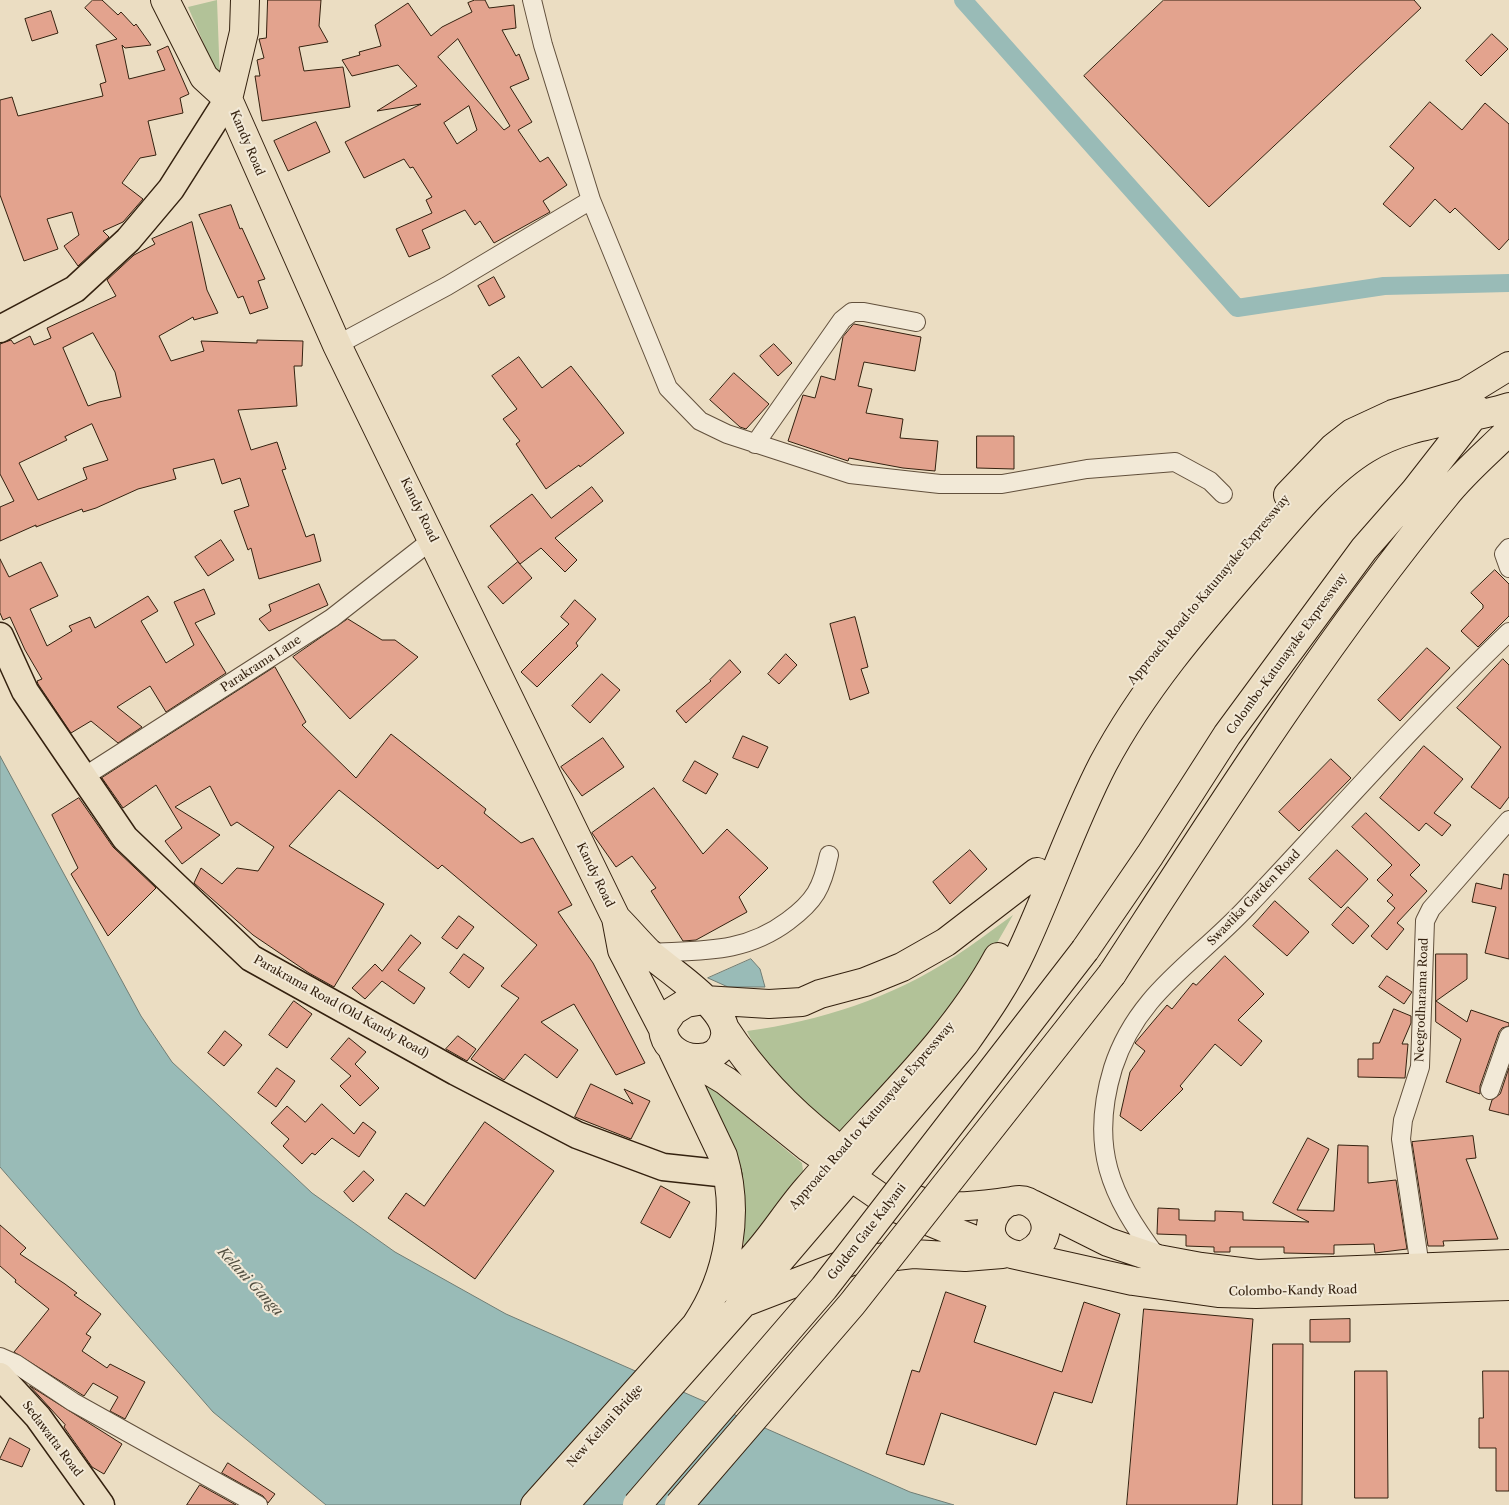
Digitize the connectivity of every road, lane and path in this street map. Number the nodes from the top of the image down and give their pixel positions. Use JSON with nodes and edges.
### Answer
{"nodes":[{"id":1,"x":165,"y":0,"type":"edge"},
{"id":2,"x":245,"y":0,"type":"edge"},
{"id":3,"x":532,"y":0,"type":"edge"},
{"id":4,"x":228,"y":99,"type":"junction"},
{"id":5,"x":591,"y":200,"type":"junction"},
{"id":6,"x":916,"y":322,"type":"dead end"},
{"id":7,"x":0,"y":329,"type":"edge"},
{"id":8,"x":338,"y":345,"type":"junction"},
{"id":9,"x":1509,"y":366,"type":"edge"},
{"id":10,"x":1509,"y":373,"type":"edge"},
{"id":11,"x":1509,"y":408,"type":"edge"},
{"id":12,"x":1473,"y":416,"type":"junction"},
{"id":13,"x":1509,"y":431,"type":"edge"},
{"id":14,"x":755,"y":444,"type":"junction"},
{"id":15,"x":1223,"y":494,"type":"dead end"},
{"id":16,"x":433,"y":540,"type":"junction"},
{"id":17,"x":1509,"y":548,"type":"edge"},
{"id":18,"x":1509,"y":568,"type":"edge"},
{"id":19,"x":1509,"y":632,"type":"edge"},
{"id":20,"x":0,"y":636,"type":"edge"},
{"id":21,"x":82,"y":778,"type":"junction"},
{"id":22,"x":1509,"y":820,"type":"edge"},
{"id":23,"x":828,"y":855,"type":"dead end"},
{"id":24,"x":1037,"y":872,"type":"junction"},
{"id":25,"x":616,"y":918,"type":"junction"},
{"id":26,"x":1085,"y":950,"type":"joint"},
{"id":27,"x":649,"y":953,"type":"junction"},
{"id":28,"x":704,"y":1000,"type":"junction"},
{"id":29,"x":725,"y":1029,"type":"junction"},
{"id":30,"x":1509,"y":1036,"type":"edge"},
{"id":31,"x":674,"y":1046,"type":"junction"},
{"id":32,"x":1490,"y":1090,"type":"dead end"},
{"id":33,"x":728,"y":1174,"type":"junction"},
{"id":34,"x":1023,"y":1202,"type":"junction"},
{"id":35,"x":1014,"y":1254,"type":"junction"},
{"id":36,"x":1158,"y":1259,"type":"junction"},
{"id":37,"x":1509,"y":1264,"type":"edge"},
{"id":38,"x":1420,"y":1267,"type":"junction"},
{"id":39,"x":1509,"y":1286,"type":"edge"},
{"id":40,"x":716,"y":1291,"type":"junction"},
{"id":41,"x":744,"y":1302,"type":"junction"},
{"id":42,"x":684,"y":1355,"type":"junction"},
{"id":43,"x":0,"y":1357,"type":"edge"},
{"id":44,"x":0,"y":1376,"type":"edge"},
{"id":45,"x":102,"y":1505,"type":"edge"},
{"id":46,"x":258,"y":1505,"type":"edge"},
{"id":47,"x":535,"y":1505,"type":"edge"},
{"id":48,"x":564,"y":1505,"type":"edge"},
{"id":49,"x":637,"y":1505,"type":"edge"},
{"id":50,"x":679,"y":1505,"type":"edge"}],
"edges":[{"from":1,"to":4,"type":"highway","name":"Kandy Road"},
{"from":2,"to":4,"type":"highway","name":"Kandy Road"},
{"from":3,"to":5,"type":"street"},
{"from":4,"to":7,"type":"main road"},
{"from":4,"to":8,"type":"highway","name":"Kandy Road"},
{"from":5,"to":8,"type":"street"},
{"from":5,"to":14,"type":"street"},
{"from":6,"to":14,"type":"street"},
{"from":8,"to":16,"type":"highway","name":"Kandy Road"},
{"from":9,"to":24,"type":"highway","name":"Approach Road to Katunayake Expressway"},
{"from":10,"to":12,"type":"highway","name":"Colombo-Katunayake Expressway"},
{"from":11,"to":12,"type":"highway","name":"Approach Road to Katunayake Expressway"},
{"from":12,"to":26,"type":"highway","name":"Colombo-Katunayake Expressway"},
{"from":12,"to":41,"type":"highway","name":"Approach Road to Katunayake Expressway"},
{"from":13,"to":50,"type":"highway","bridge":true},
{"from":14,"to":15,"type":"street"},
{"from":16,"to":21,"type":"street","name":"Parakrama Lane"},
{"from":16,"to":25,"type":"highway","name":"Kandy Road"},
{"from":17,"to":18,"type":"street"},
{"from":19,"to":36,"type":"street","name":"Swastika Garden Road"},
{"from":20,"to":21,"type":"main road","name":"Parakrama Road (Old Kandy Road)"},
{"from":21,"to":33,"type":"main road","name":"Parakrama Road (Old Kandy Road)"},
{"from":22,"to":38,"type":"street","name":"Neegrodharama Road"},
{"from":23,"to":27,"type":"street"},
{"from":24,"to":28,"type":"highway"},
{"from":24,"to":40,"type":"highway","name":"Approach Road to Katunayake Expressway"},
{"from":25,"to":27,"type":"highway","name":"Kandy Road"},
{"from":25,"to":31,"type":"highway","name":"Kandy Road"},
{"from":26,"to":49,"type":"highway","name":"Golden Gate Kalyani","bridge":true},
{"from":27,"to":28,"type":"highway","name":"Kandy Road"},
{"from":28,"to":29,"type":"highway"},
{"from":28,"to":31,"type":"highway"},
{"from":29,"to":31,"type":"highway"},
{"from":29,"to":34,"type":"highway"},
{"from":30,"to":32,"type":"street"},
{"from":31,"to":33,"type":"highway"},
{"from":31,"to":35,"type":"highway"},
{"from":33,"to":40,"type":"highway"},
{"from":34,"to":35,"type":"highway"},
{"from":34,"to":35,"type":"highway"},
{"from":34,"to":36,"type":"highway","name":"Colombo-Kandy Road"},
{"from":35,"to":39,"type":"highway","name":"Colombo-Kandy Road"},
{"from":35,"to":41,"type":"highway","name":"Colombo-Kandy Road"},
{"from":36,"to":38,"type":"highway","name":"Colombo-Kandy Road"},
{"from":37,"to":38,"type":"highway","name":"Colombo-Kandy Road"},
{"from":40,"to":42,"type":"highway"},
{"from":41,"to":42,"type":"highway","name":"Approach Road to Katunayake Expressway"},
{"from":42,"to":47,"type":"highway","name":"New Kelani Bridge"},
{"from":42,"to":48,"type":"highway","name":"New Kelani Bridge"},
{"from":43,"to":46,"type":"street"},
{"from":44,"to":45,"type":"main road","name":"Sedawatta Road"}]}
